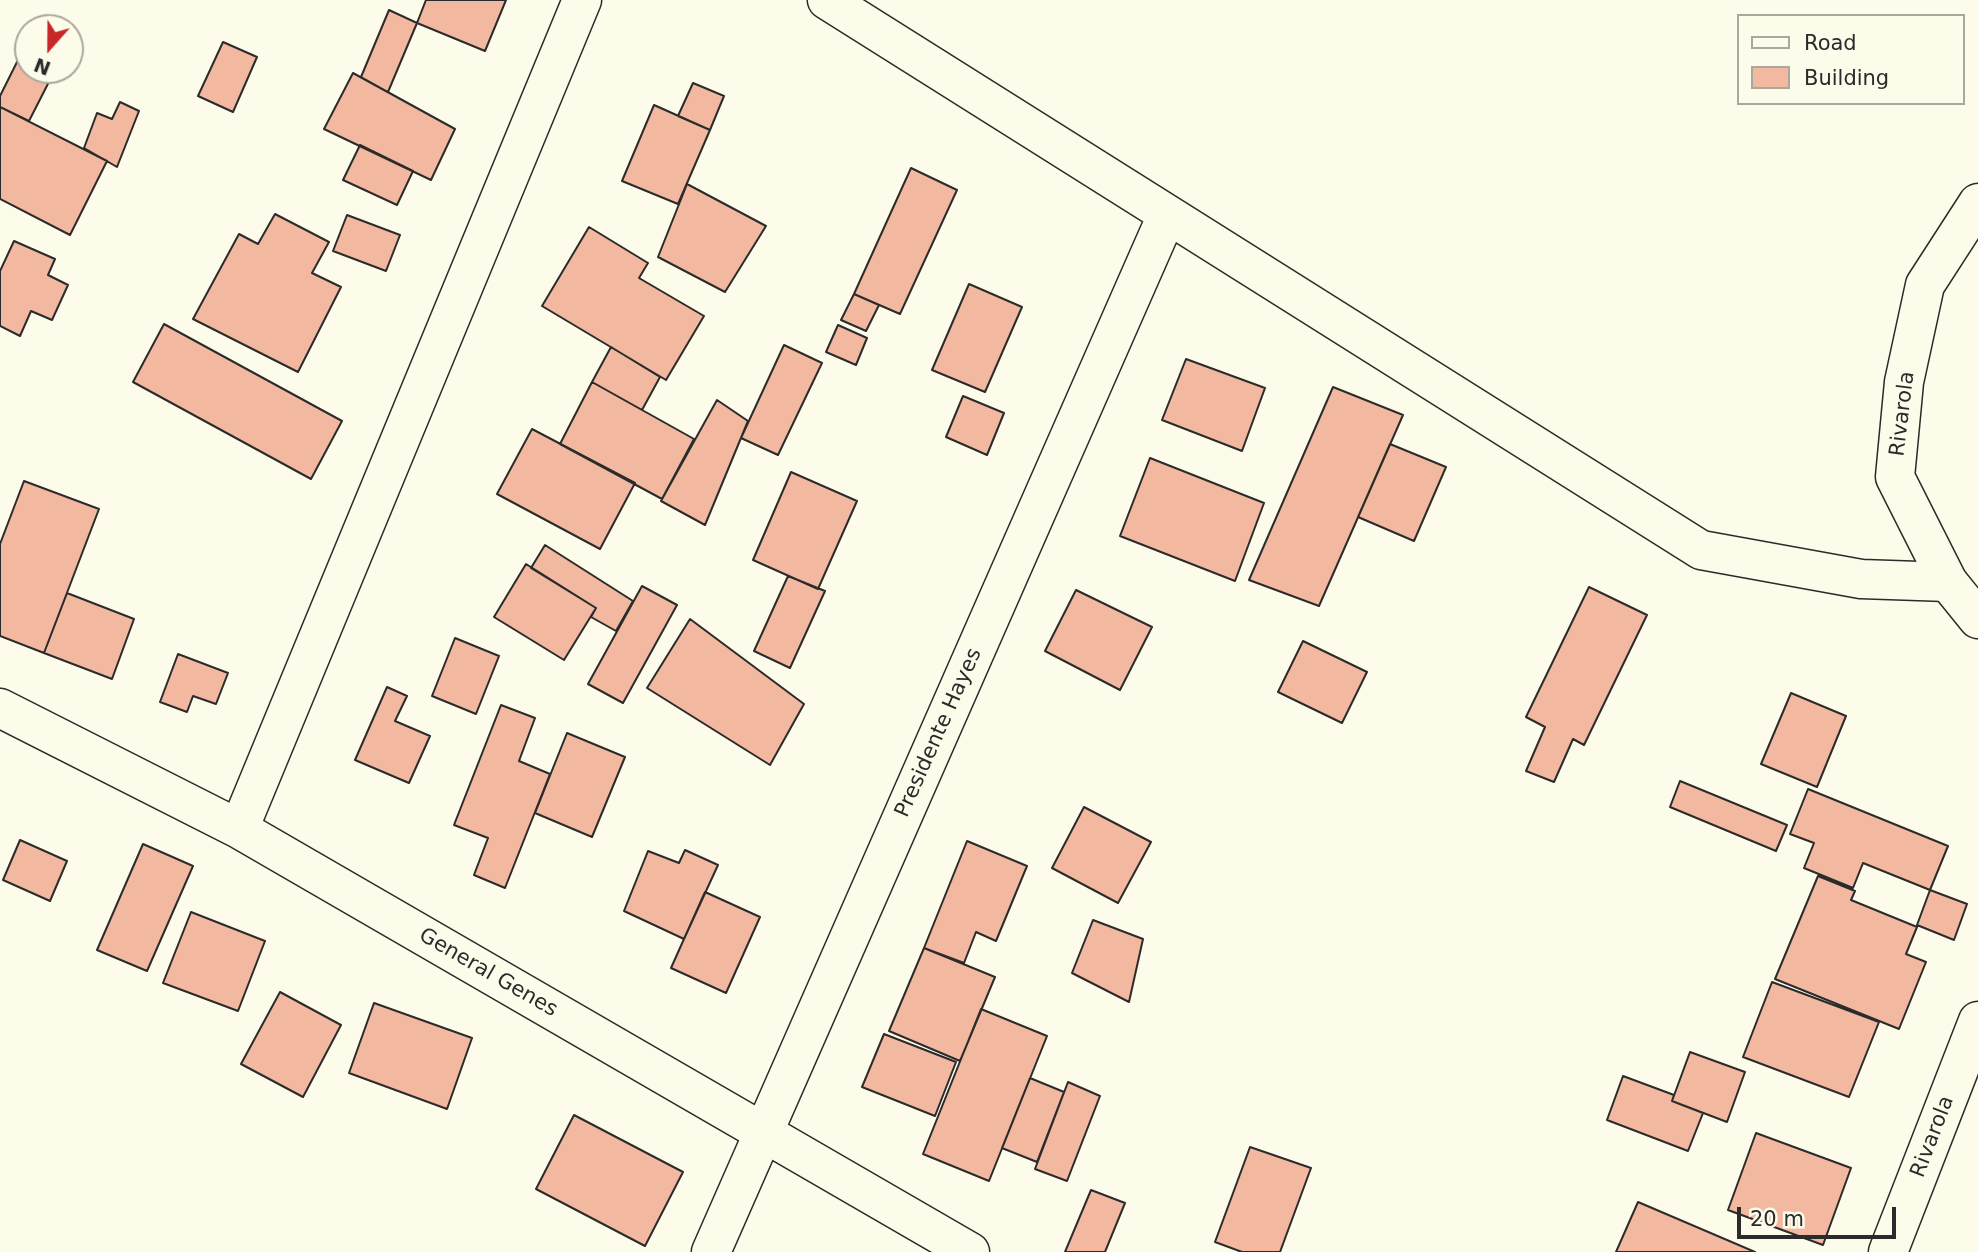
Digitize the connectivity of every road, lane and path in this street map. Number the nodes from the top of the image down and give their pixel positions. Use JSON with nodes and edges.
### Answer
{"nodes":[{"id":1,"x":582,"y":0,"type":"edge"},
{"id":2,"x":827,"y":0,"type":"edge"},
{"id":3,"x":1978,"y":204,"type":"edge"},
{"id":4,"x":1167,"y":215,"type":"junction"},
{"id":5,"x":1948,"y":582,"type":"junction"},
{"id":6,"x":1978,"y":619,"type":"edge"},
{"id":7,"x":0,"y":708,"type":"edge"},
{"id":8,"x":239,"y":829,"type":"junction"},
{"id":9,"x":1978,"y":1021,"type":"edge"},
{"id":10,"x":763,"y":1132,"type":"junction"},
{"id":11,"x":711,"y":1252,"type":"edge"},
{"id":12,"x":970,"y":1252,"type":"edge"},
{"id":13,"x":1888,"y":1252,"type":"edge"}],
"edges":[{"from":1,"to":8,"type":"street"},
{"from":2,"to":4,"type":"street"},
{"from":3,"to":5,"type":"street","name":"Rivarola"},
{"from":4,"to":5,"type":"street"},
{"from":4,"to":10,"type":"street","name":"Presidente Hayes"},
{"from":5,"to":6,"type":"street","name":"Rivarola"},
{"from":7,"to":8,"type":"street","name":"General Genes"},
{"from":8,"to":10,"type":"street","name":"General Genes"},
{"from":9,"to":13,"type":"street","name":"Rivarola"},
{"from":10,"to":11,"type":"street","name":"Presidente Hayes"},
{"from":10,"to":12,"type":"street","name":"General Genes"}]}
